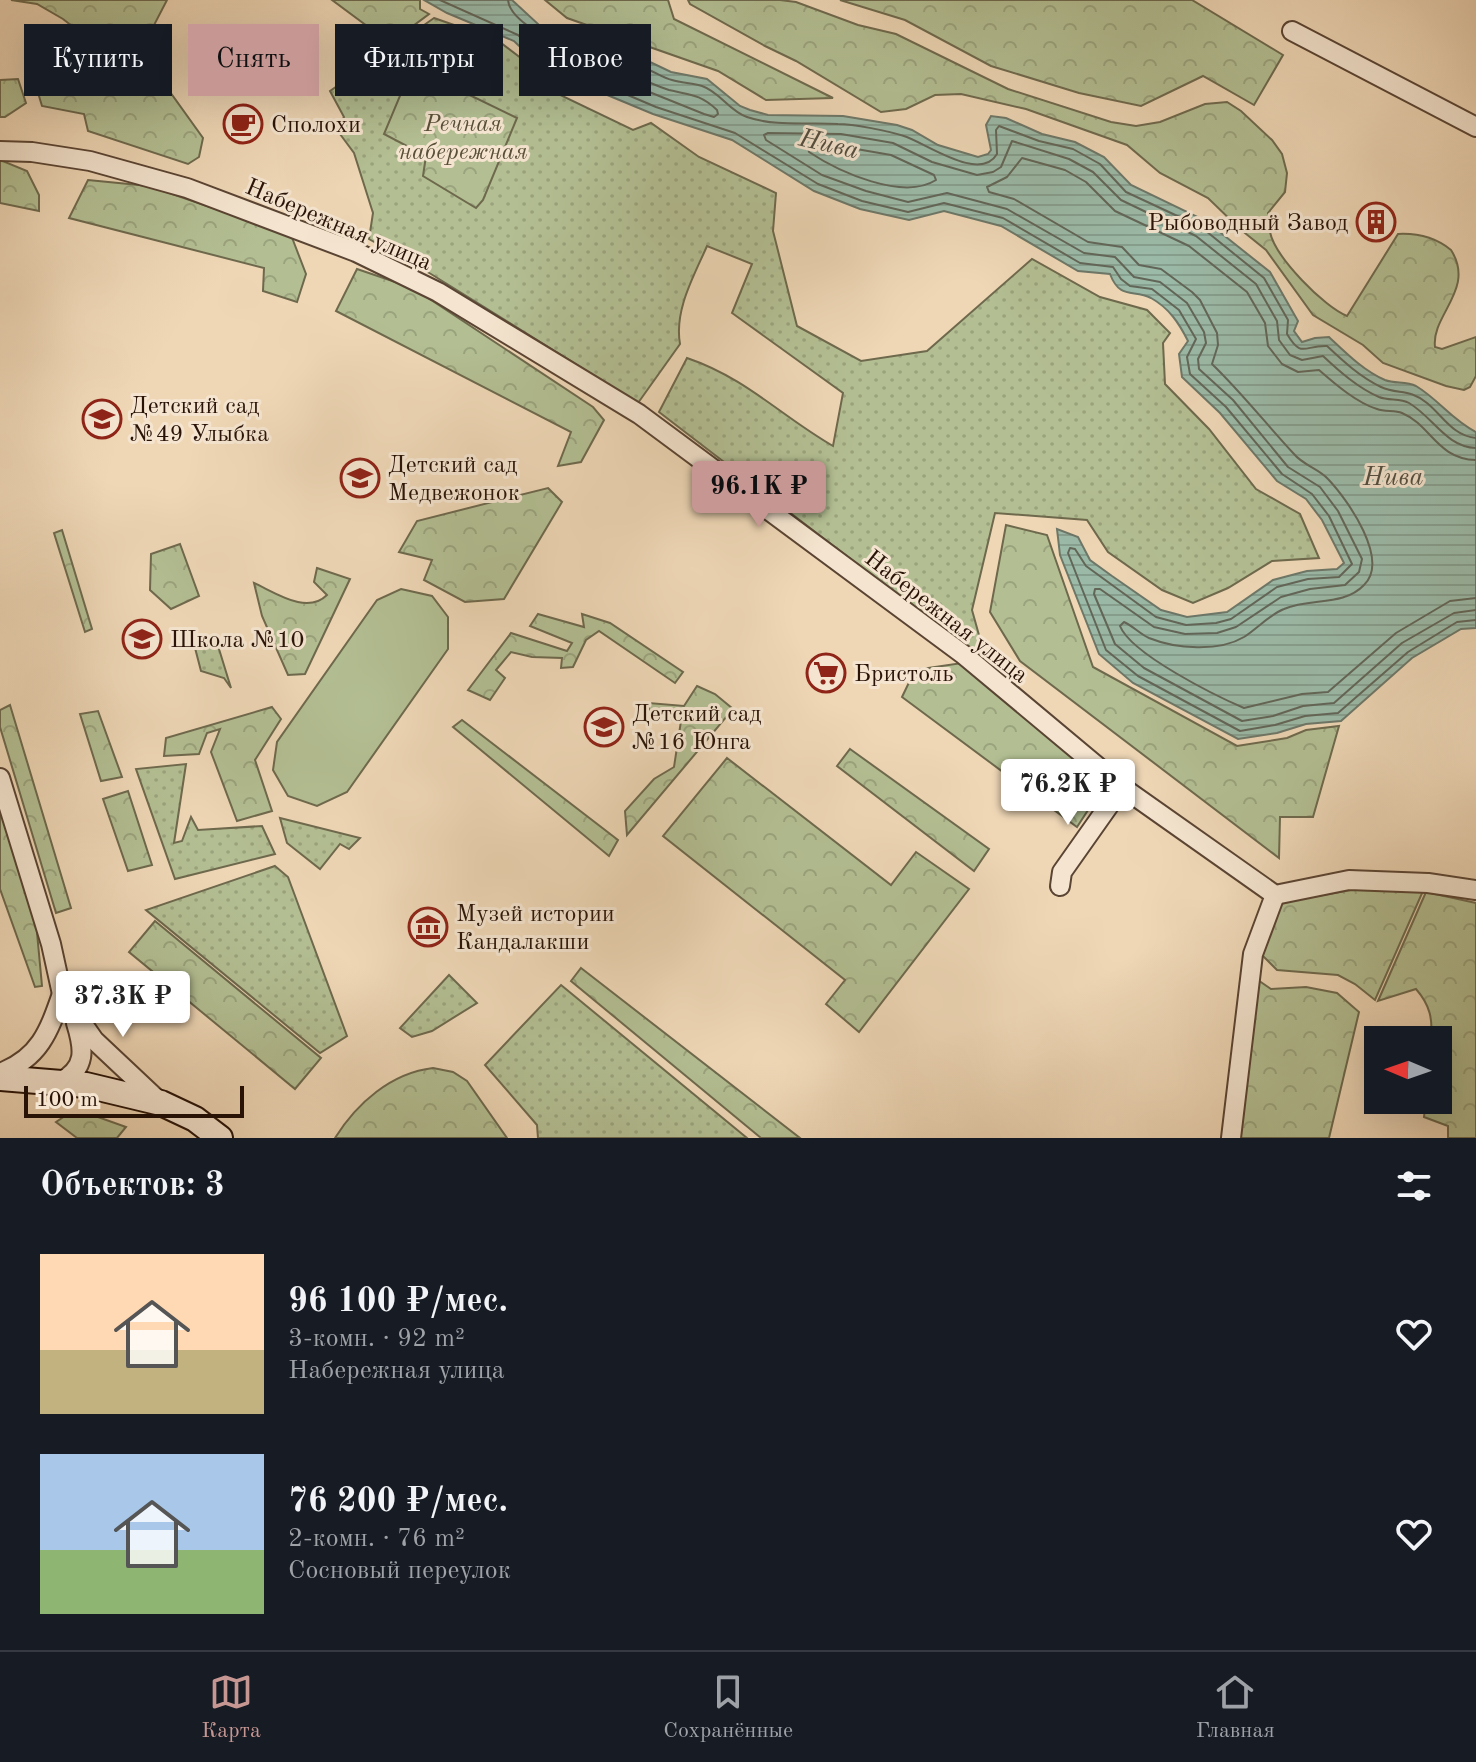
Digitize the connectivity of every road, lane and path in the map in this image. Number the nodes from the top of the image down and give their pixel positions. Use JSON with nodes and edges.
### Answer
{"nodes":[{"id":1,"x":1292,"y":31,"type":"dead end"},
{"id":2,"x":1476,"y":127,"type":"edge"},
{"id":3,"x":0,"y":151,"type":"edge"},
{"id":4,"x":0,"y":778,"type":"edge"},
{"id":5,"x":1122,"y":787,"type":"junction"},
{"id":6,"x":1060,"y":886,"type":"dead end"},
{"id":7,"x":1476,"y":890,"type":"edge"},
{"id":8,"x":1275,"y":895,"type":"junction"},
{"id":9,"x":67,"y":1002,"type":"junction"},
{"id":10,"x":45,"y":1035,"type":"junction"},
{"id":11,"x":0,"y":1075,"type":"edge"},
{"id":12,"x":55,"y":1081,"type":"junction"},
{"id":13,"x":161,"y":1103,"type":"junction"},
{"id":14,"x":220,"y":1138,"type":"edge"},
{"id":15,"x":1231,"y":1138,"type":"edge"}],
"edges":[{"from":1,"to":2,"type":"street"},
{"from":3,"to":5,"type":"street","name":"Набережная улица"},
{"from":4,"to":9,"type":"street"},
{"from":5,"to":6,"type":"street"},
{"from":5,"to":8,"type":"street","name":"Набережная улица"},
{"from":7,"to":8,"type":"street"},
{"from":8,"to":15,"type":"street"},
{"from":9,"to":10,"type":"street"},
{"from":9,"to":12,"type":"street"},
{"from":9,"to":13,"type":"street"},
{"from":10,"to":11,"type":"street"},
{"from":10,"to":12,"type":"street"},
{"from":11,"to":12,"type":"main road"},
{"from":12,"to":13,"type":"main road"},
{"from":13,"to":14,"type":"main road"}]}
